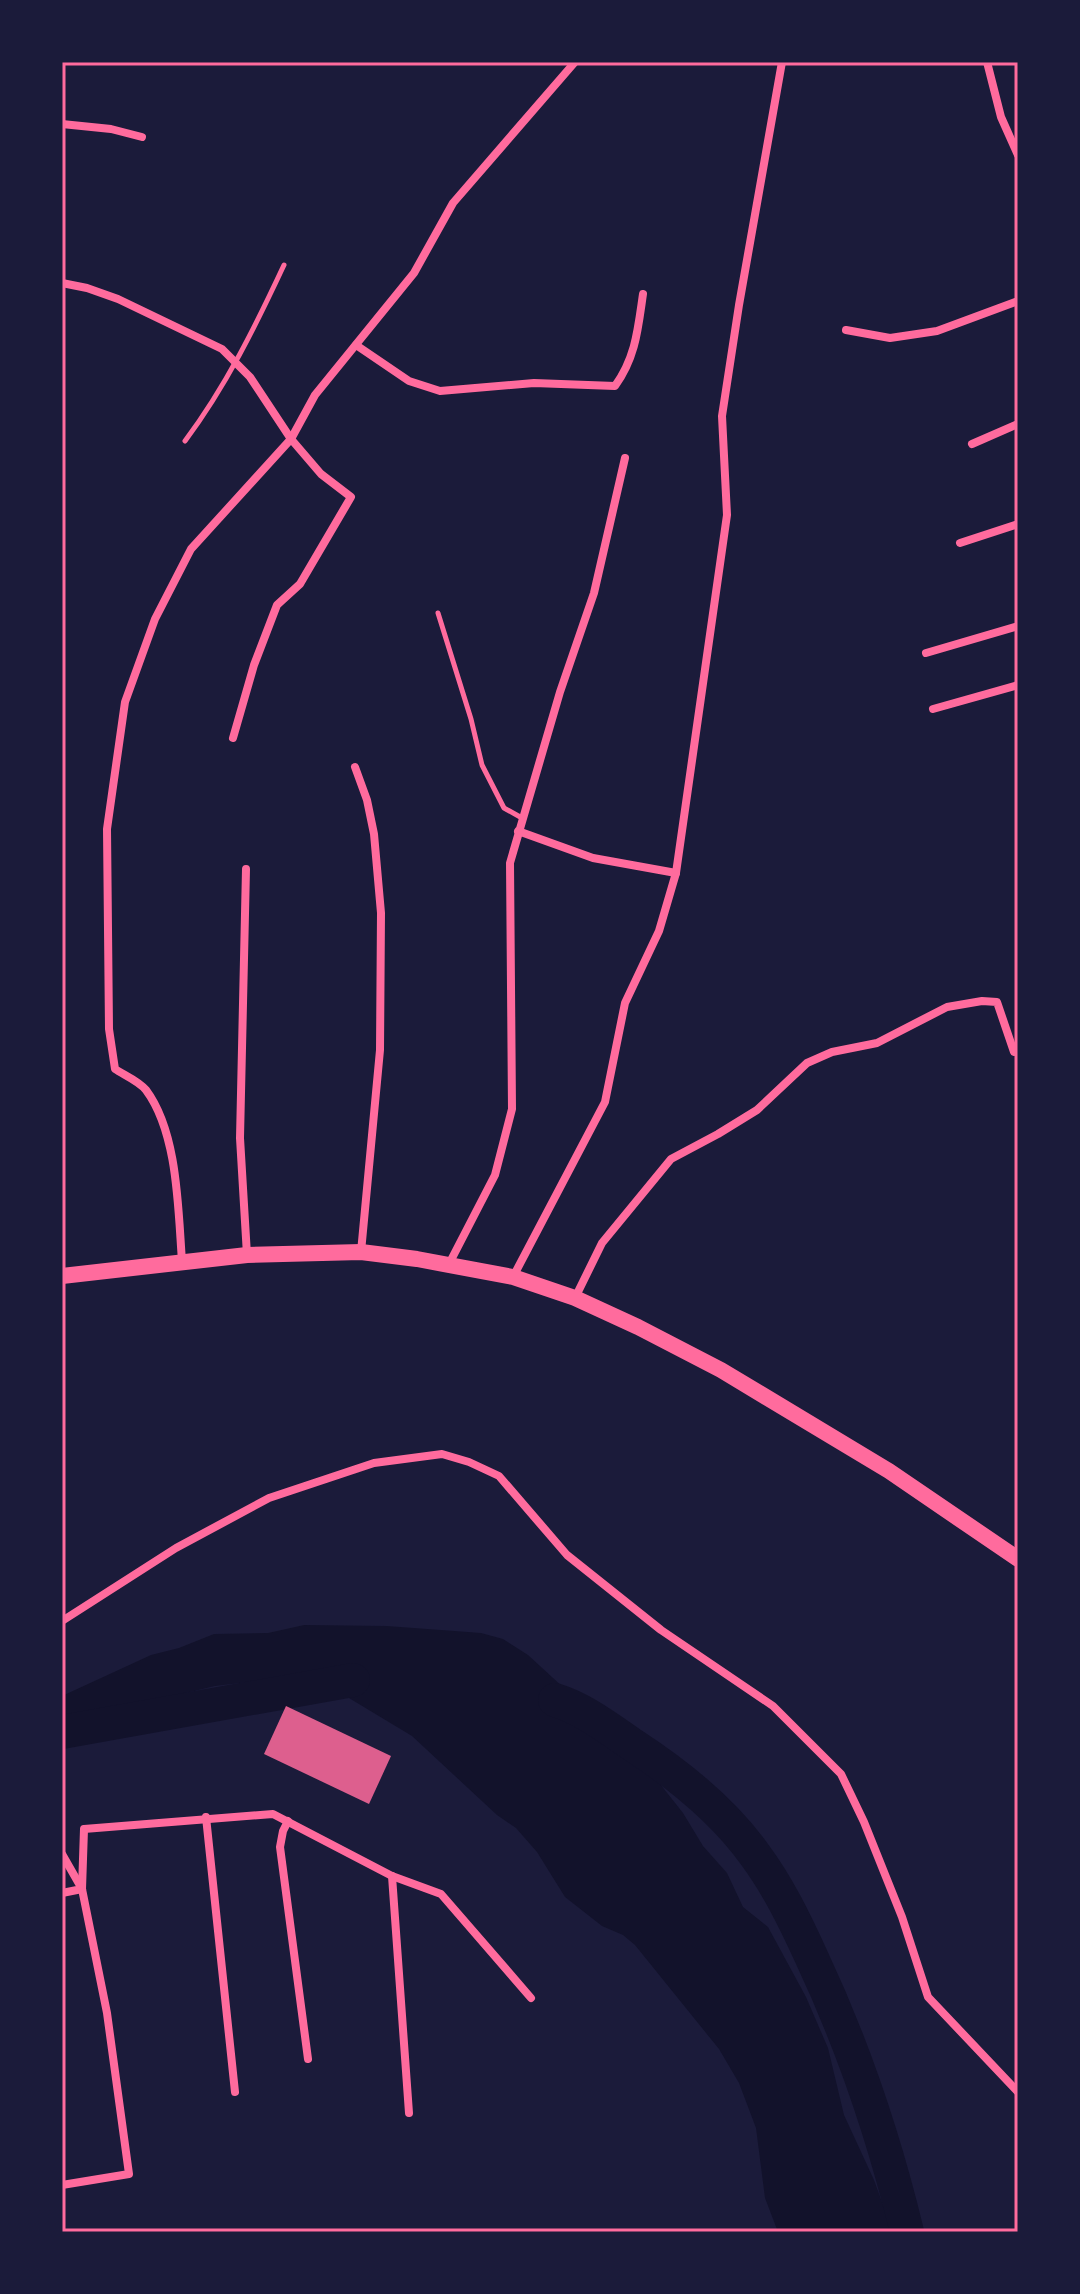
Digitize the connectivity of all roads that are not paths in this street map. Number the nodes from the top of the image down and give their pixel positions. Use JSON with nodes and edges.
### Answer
{"nodes":[{"id":1,"x":575,"y":62,"type":"edge"},
{"id":2,"x":782,"y":62,"type":"edge"},
{"id":3,"x":987,"y":62,"type":"edge"},
{"id":4,"x":62,"y":124,"type":"edge"},
{"id":5,"x":142,"y":137,"type":"dead end"},
{"id":6,"x":1018,"y":155,"type":"edge"},
{"id":7,"x":284,"y":265,"type":"dead end"},
{"id":8,"x":62,"y":283,"type":"edge"},
{"id":9,"x":643,"y":294,"type":"dead end"},
{"id":10,"x":1018,"y":301,"type":"edge"},
{"id":11,"x":846,"y":330,"type":"dead end"},
{"id":12,"x":356,"y":345,"type":"junction"},
{"id":13,"x":237,"y":362,"type":"junction"},
{"id":14,"x":1018,"y":424,"type":"edge"},
{"id":15,"x":291,"y":439,"type":"junction"},
{"id":16,"x":185,"y":441,"type":"dead end"},
{"id":17,"x":972,"y":444,"type":"dead end"},
{"id":18,"x":625,"y":458,"type":"dead end"},
{"id":19,"x":1018,"y":524,"type":"edge"},
{"id":20,"x":960,"y":543,"type":"dead end"},
{"id":21,"x":438,"y":613,"type":"dead end"},
{"id":22,"x":1018,"y":626,"type":"edge"},
{"id":23,"x":926,"y":653,"type":"dead end"},
{"id":24,"x":1018,"y":685,"type":"edge"},
{"id":25,"x":933,"y":709,"type":"dead end"},
{"id":26,"x":233,"y":738,"type":"dead end"},
{"id":27,"x":355,"y":767,"type":"dead end"},
{"id":28,"x":522,"y":818,"type":"junction"},
{"id":29,"x":518,"y":831,"type":"junction"},
{"id":30,"x":246,"y":869,"type":"dead end"},
{"id":31,"x":676,"y":873,"type":"junction"},
{"id":32,"x":1014,"y":1052,"type":"dead end"},
{"id":33,"x":361,"y":1252,"type":"junction"},
{"id":34,"x":247,"y":1255,"type":"junction"},
{"id":35,"x":182,"y":1261,"type":"junction"},
{"id":36,"x":449,"y":1264,"type":"junction"},
{"id":37,"x":62,"y":1276,"type":"edge"},
{"id":38,"x":513,"y":1277,"type":"junction"},
{"id":39,"x":575,"y":1298,"type":"junction"},
{"id":40,"x":1018,"y":1559,"type":"edge"},
{"id":41,"x":62,"y":1621,"type":"edge"},
{"id":42,"x":206,"y":1817,"type":"junction"},
{"id":43,"x":288,"y":1821,"type":"junction"},
{"id":44,"x":62,"y":1854,"type":"edge"},
{"id":45,"x":392,"y":1876,"type":"junction"},
{"id":46,"x":82,"y":1889,"type":"junction"},
{"id":47,"x":62,"y":1893,"type":"edge"},
{"id":48,"x":531,"y":1998,"type":"dead end"},
{"id":49,"x":308,"y":2059,"type":"dead end"},
{"id":50,"x":235,"y":2092,"type":"dead end"},
{"id":51,"x":1018,"y":2092,"type":"edge"},
{"id":52,"x":409,"y":2113,"type":"dead end"},
{"id":53,"x":62,"y":2185,"type":"edge"}],
"edges":[{"from":1,"to":12,"type":"street"},
{"from":2,"to":31,"type":"street"},
{"from":3,"to":6,"type":"street"},
{"from":4,"to":5,"type":"street"},
{"from":7,"to":13,"type":"lane"},
{"from":8,"to":13,"type":"street"},
{"from":9,"to":12,"type":"street"},
{"from":10,"to":11,"type":"street"},
{"from":12,"to":15,"type":"street"},
{"from":13,"to":15,"type":"street"},
{"from":13,"to":16,"type":"lane"},
{"from":14,"to":17,"type":"street"},
{"from":15,"to":26,"type":"street"},
{"from":15,"to":35,"type":"street"},
{"from":18,"to":28,"type":"street"},
{"from":19,"to":20,"type":"street"},
{"from":21,"to":28,"type":"lane"},
{"from":22,"to":23,"type":"street"},
{"from":24,"to":25,"type":"street"},
{"from":27,"to":33,"type":"street"},
{"from":28,"to":29,"type":"street"},
{"from":29,"to":31,"type":"street"},
{"from":29,"to":36,"type":"street"},
{"from":30,"to":34,"type":"street"},
{"from":31,"to":38,"type":"street"},
{"from":32,"to":39,"type":"street"},
{"from":33,"to":34,"type":"highway"},
{"from":33,"to":36,"type":"highway"},
{"from":34,"to":35,"type":"highway"},
{"from":35,"to":37,"type":"highway"},
{"from":36,"to":38,"type":"highway"},
{"from":38,"to":39,"type":"highway"},
{"from":39,"to":40,"type":"highway"},
{"from":41,"to":51,"type":"street"},
{"from":42,"to":43,"type":"street"},
{"from":42,"to":46,"type":"street"},
{"from":42,"to":50,"type":"street"},
{"from":43,"to":45,"type":"street"},
{"from":43,"to":49,"type":"street"},
{"from":44,"to":46,"type":"street"},
{"from":45,"to":48,"type":"street"},
{"from":45,"to":52,"type":"street"},
{"from":46,"to":47,"type":"street"},
{"from":46,"to":53,"type":"street"}]}
